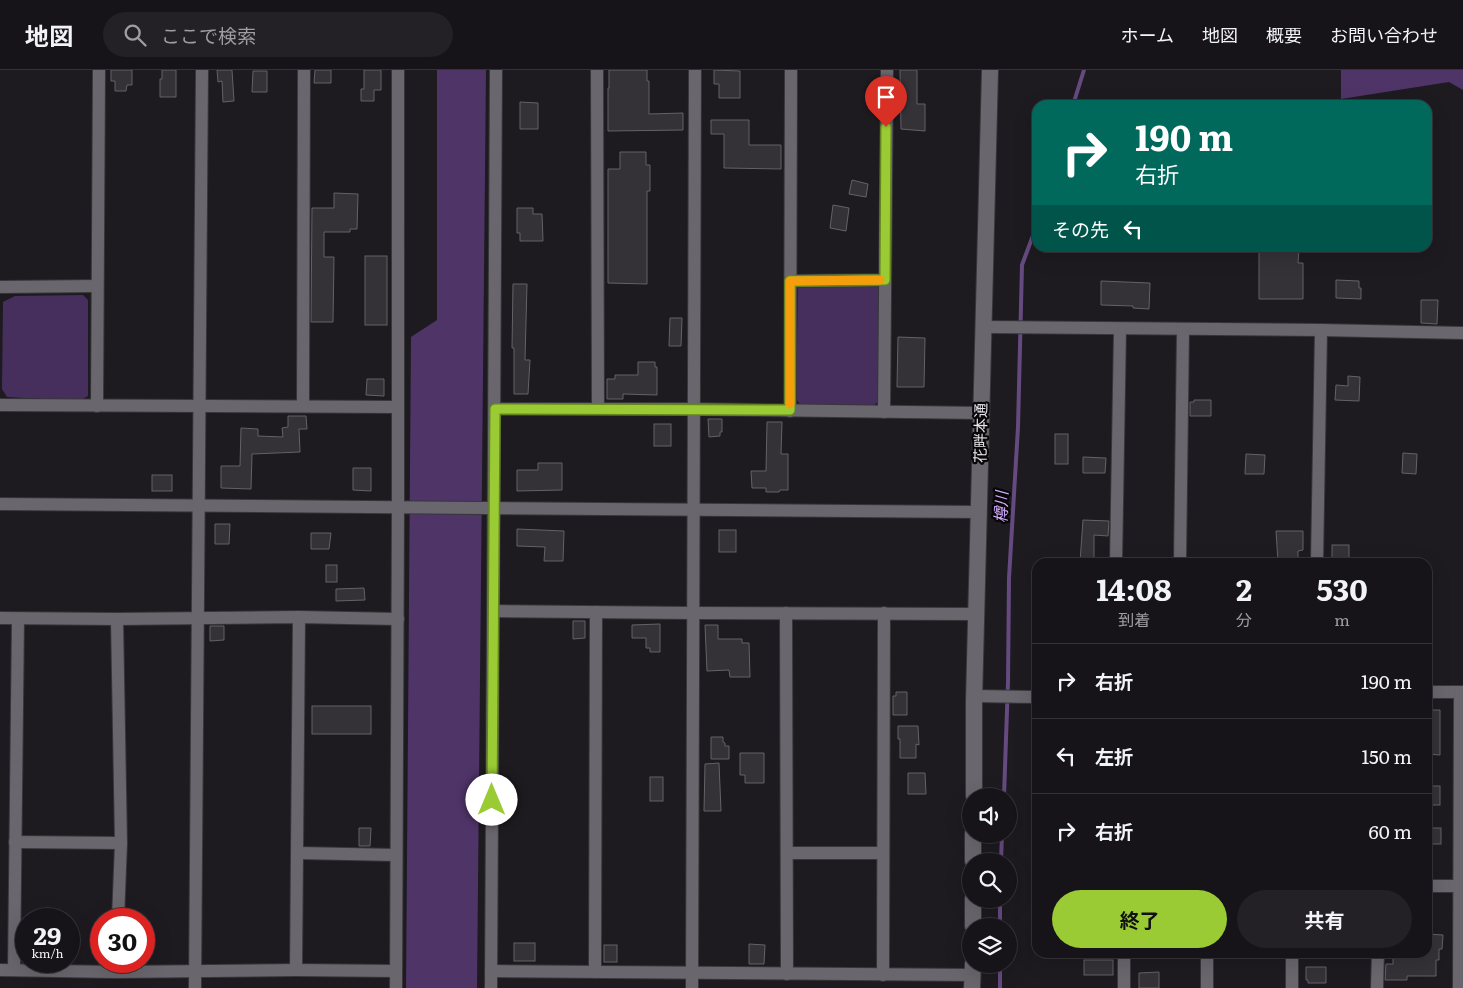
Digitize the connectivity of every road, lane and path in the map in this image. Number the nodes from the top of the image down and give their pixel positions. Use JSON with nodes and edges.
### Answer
{"nodes":[{"id":1,"x":99,"y":70,"type":"edge"},
{"id":2,"x":202,"y":70,"type":"edge"},
{"id":3,"x":304,"y":70,"type":"edge"},
{"id":4,"x":398,"y":70,"type":"edge"},
{"id":5,"x":496,"y":70,"type":"edge"},
{"id":6,"x":598,"y":70,"type":"edge"},
{"id":7,"x":695,"y":70,"type":"edge"},
{"id":8,"x":791,"y":70,"type":"edge"},
{"id":9,"x":887,"y":70,"type":"edge"},
{"id":10,"x":990,"y":70,"type":"edge"},
{"id":11,"x":885,"y":280,"type":"junction"},
{"id":12,"x":790,"y":281,"type":"junction"},
{"id":13,"x":98,"y":286,"type":"junction"},
{"id":14,"x":0,"y":287,"type":"edge"},
{"id":15,"x":984,"y":327,"type":"junction"},
{"id":16,"x":1120,"y":329,"type":"junction"},
{"id":17,"x":1183,"y":329,"type":"junction"},
{"id":18,"x":1321,"y":330,"type":"junction"},
{"id":19,"x":1463,"y":333,"type":"edge"},
{"id":20,"x":0,"y":405,"type":"edge"},
{"id":21,"x":97,"y":406,"type":"junction"},
{"id":22,"x":302,"y":406,"type":"junction"},
{"id":23,"x":199,"y":407,"type":"junction"},
{"id":24,"x":398,"y":407,"type":"junction"},
{"id":25,"x":495,"y":409,"type":"junction"},
{"id":26,"x":598,"y":409,"type":"junction"},
{"id":27,"x":694,"y":409,"type":"junction"},
{"id":28,"x":790,"y":410,"type":"junction"},
{"id":29,"x":884,"y":412,"type":"junction"},
{"id":30,"x":981,"y":413,"type":"junction"},
{"id":31,"x":0,"y":504,"type":"edge"},
{"id":32,"x":198,"y":506,"type":"junction"},
{"id":33,"x":398,"y":507,"type":"junction"},
{"id":34,"x":494,"y":508,"type":"junction"},
{"id":35,"x":693,"y":511,"type":"junction"},
{"id":36,"x":979,"y":512,"type":"junction"},
{"id":37,"x":1116,"y":558,"type":"edge"},
{"id":38,"x":1180,"y":558,"type":"edge"},
{"id":39,"x":1318,"y":558,"type":"edge"},
{"id":40,"x":493,"y":611,"type":"junction"},
{"id":41,"x":596,"y":612,"type":"junction"},
{"id":42,"x":693,"y":613,"type":"junction"},
{"id":43,"x":786,"y":613,"type":"junction"},
{"id":44,"x":884,"y":614,"type":"junction"},
{"id":45,"x":976,"y":614,"type":"junction"},
{"id":46,"x":299,"y":616,"type":"junction"},
{"id":47,"x":0,"y":618,"type":"edge"},
{"id":48,"x":18,"y":619,"type":"junction"},
{"id":49,"x":117,"y":619,"type":"junction"},
{"id":50,"x":198,"y":619,"type":"junction"},
{"id":51,"x":398,"y":619,"type":"junction"},
{"id":52,"x":1432,"y":692,"type":"edge"},
{"id":53,"x":1462,"y":692,"type":"edge"},
{"id":54,"x":974,"y":696,"type":"junction"},
{"id":55,"x":1032,"y":697,"type":"edge"},
{"id":56,"x":1461,"y":756,"type":"edge"},
{"id":57,"x":974,"y":788,"type":"edge"},
{"id":58,"x":15,"y":842,"type":"junction"},
{"id":59,"x":121,"y":843,"type":"junction"},
{"id":60,"x":298,"y":853,"type":"junction"},
{"id":61,"x":787,"y":853,"type":"junction"},
{"id":62,"x":883,"y":853,"type":"junction"},
{"id":63,"x":396,"y":855,"type":"junction"},
{"id":64,"x":1432,"y":886,"type":"edge"},
{"id":65,"x":1461,"y":886,"type":"edge"},
{"id":66,"x":118,"y":908,"type":"edge"},
{"id":67,"x":1124,"y":958,"type":"edge"},
{"id":68,"x":1207,"y":958,"type":"edge"},
{"id":69,"x":1292,"y":958,"type":"edge"},
{"id":70,"x":1378,"y":958,"type":"edge"},
{"id":71,"x":90,"y":967,"type":"edge"},
{"id":72,"x":155,"y":969,"type":"edge"},
{"id":73,"x":0,"y":970,"type":"edge"},
{"id":74,"x":14,"y":970,"type":"junction"},
{"id":75,"x":296,"y":970,"type":"junction"},
{"id":76,"x":491,"y":970,"type":"junction"},
{"id":77,"x":396,"y":971,"type":"junction"},
{"id":78,"x":195,"y":972,"type":"junction"},
{"id":79,"x":595,"y":972,"type":"junction"},
{"id":80,"x":692,"y":974,"type":"junction"},
{"id":81,"x":787,"y":974,"type":"junction"},
{"id":82,"x":882,"y":975,"type":"junction"},
{"id":83,"x":973,"y":976,"type":"edge"},
{"id":84,"x":195,"y":988,"type":"edge"},
{"id":85,"x":396,"y":988,"type":"edge"},
{"id":86,"x":491,"y":988,"type":"edge"},
{"id":87,"x":692,"y":988,"type":"edge"},
{"id":88,"x":1124,"y":988,"type":"edge"},
{"id":89,"x":1207,"y":988,"type":"edge"},
{"id":90,"x":1292,"y":988,"type":"edge"},
{"id":91,"x":1378,"y":988,"type":"edge"},
{"id":92,"x":1459,"y":988,"type":"edge"}],
"edges":[{"from":1,"to":13,"type":"street"},
{"from":2,"to":23,"type":"street"},
{"from":3,"to":22,"type":"street"},
{"from":4,"to":24,"type":"street"},
{"from":5,"to":25,"type":"street"},
{"from":6,"to":26,"type":"street"},
{"from":7,"to":27,"type":"street"},
{"from":8,"to":12,"type":"street"},
{"from":9,"to":11,"type":"street"},
{"from":10,"to":15,"type":"street","name":"花畔本通"},
{"from":11,"to":12,"type":"street"},
{"from":11,"to":29,"type":"street"},
{"from":12,"to":28,"type":"street"},
{"from":13,"to":14,"type":"street"},
{"from":13,"to":21,"type":"street"},
{"from":15,"to":16,"type":"street"},
{"from":15,"to":30,"type":"street","name":"花畔本通"},
{"from":16,"to":17,"type":"street"},
{"from":16,"to":37,"type":"street"},
{"from":17,"to":18,"type":"street"},
{"from":17,"to":38,"type":"street"},
{"from":18,"to":19,"type":"street"},
{"from":18,"to":39,"type":"street"},
{"from":20,"to":21,"type":"street"},
{"from":21,"to":23,"type":"street"},
{"from":22,"to":23,"type":"street"},
{"from":22,"to":24,"type":"street"},
{"from":23,"to":32,"type":"street"},
{"from":24,"to":33,"type":"street"},
{"from":25,"to":26,"type":"street"},
{"from":25,"to":34,"type":"street"},
{"from":26,"to":27,"type":"street"},
{"from":27,"to":28,"type":"street"},
{"from":27,"to":35,"type":"street"},
{"from":28,"to":29,"type":"street"},
{"from":29,"to":30,"type":"street"},
{"from":30,"to":36,"type":"street","name":"花畔本通"},
{"from":31,"to":32,"type":"street"},
{"from":32,"to":33,"type":"street"},
{"from":32,"to":50,"type":"street"},
{"from":33,"to":34,"type":"street"},
{"from":33,"to":51,"type":"street"},
{"from":34,"to":35,"type":"street"},
{"from":34,"to":40,"type":"street"},
{"from":35,"to":36,"type":"street"},
{"from":35,"to":42,"type":"street"},
{"from":36,"to":45,"type":"street","name":"花畔本通"},
{"from":40,"to":41,"type":"street"},
{"from":40,"to":76,"type":"street"},
{"from":41,"to":42,"type":"street"},
{"from":41,"to":79,"type":"street"},
{"from":42,"to":43,"type":"street"},
{"from":42,"to":80,"type":"street"},
{"from":43,"to":44,"type":"street"},
{"from":43,"to":61,"type":"street"},
{"from":44,"to":45,"type":"street"},
{"from":44,"to":62,"type":"street"},
{"from":45,"to":54,"type":"street","name":"花畔本通"},
{"from":46,"to":50,"type":"street"},
{"from":46,"to":51,"type":"street"},
{"from":46,"to":60,"type":"street"},
{"from":47,"to":48,"type":"street"},
{"from":48,"to":49,"type":"street"},
{"from":48,"to":58,"type":"street"},
{"from":49,"to":50,"type":"street"},
{"from":49,"to":59,"type":"street"},
{"from":50,"to":78,"type":"street"},
{"from":51,"to":63,"type":"street"},
{"from":52,"to":53,"type":"street"},
{"from":53,"to":56,"type":"street"},
{"from":54,"to":55,"type":"street"},
{"from":54,"to":57,"type":"street","name":"花畔本通"},
{"from":56,"to":65,"type":"street"},
{"from":58,"to":59,"type":"street"},
{"from":58,"to":74,"type":"street"},
{"from":59,"to":66,"type":"street"},
{"from":60,"to":63,"type":"street"},
{"from":60,"to":75,"type":"street"},
{"from":61,"to":62,"type":"street"},
{"from":61,"to":81,"type":"street"},
{"from":62,"to":82,"type":"street"},
{"from":63,"to":77,"type":"street"},
{"from":64,"to":65,"type":"street"},
{"from":65,"to":92,"type":"street"},
{"from":67,"to":88,"type":"street"},
{"from":68,"to":89,"type":"street"},
{"from":69,"to":90,"type":"street"},
{"from":70,"to":91,"type":"street"},
{"from":71,"to":74,"type":"street"},
{"from":72,"to":78,"type":"street"},
{"from":73,"to":74,"type":"street"},
{"from":75,"to":77,"type":"street"},
{"from":75,"to":78,"type":"street"},
{"from":76,"to":79,"type":"street"},
{"from":76,"to":86,"type":"street"},
{"from":77,"to":85,"type":"street"},
{"from":78,"to":84,"type":"street"},
{"from":79,"to":80,"type":"street"},
{"from":80,"to":81,"type":"street"},
{"from":80,"to":87,"type":"street"},
{"from":81,"to":82,"type":"street"},
{"from":82,"to":83,"type":"street"}]}
